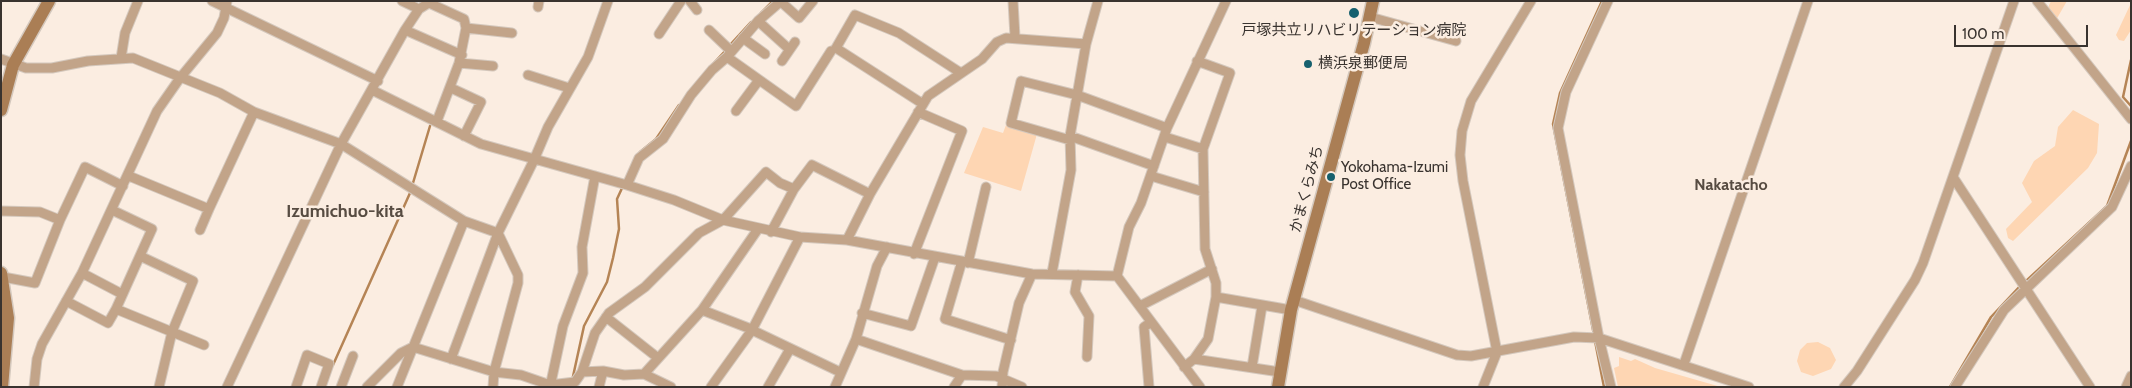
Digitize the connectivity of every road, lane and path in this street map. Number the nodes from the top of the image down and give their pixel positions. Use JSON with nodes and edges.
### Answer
{"nodes":[{"id":1,"x":49,"y":1,"type":"edge"},
{"id":2,"x":138,"y":1,"type":"edge"},
{"id":3,"x":212,"y":1,"type":"edge"},
{"id":4,"x":608,"y":1,"type":"edge"},
{"id":5,"x":681,"y":1,"type":"edge"},
{"id":6,"x":690,"y":1,"type":"edge"},
{"id":7,"x":780,"y":1,"type":"edge"},
{"id":8,"x":813,"y":1,"type":"edge"},
{"id":9,"x":1013,"y":1,"type":"edge"},
{"id":10,"x":1098,"y":1,"type":"edge"},
{"id":11,"x":1226,"y":1,"type":"edge"},
{"id":12,"x":1373,"y":1,"type":"edge"},
{"id":13,"x":1531,"y":1,"type":"edge"},
{"id":14,"x":1608,"y":1,"type":"edge"},
{"id":15,"x":1808,"y":1,"type":"edge"},
{"id":16,"x":2014,"y":1,"type":"edge"},
{"id":17,"x":2037,"y":1,"type":"edge"},
{"id":18,"x":404,"y":2,"type":"edge"},
{"id":19,"x":430,"y":2,"type":"edge"},
{"id":20,"x":226,"y":5,"type":"edge"},
{"id":21,"x":419,"y":9,"type":"junction"},
{"id":22,"x":697,"y":10,"type":"dead end"},
{"id":23,"x":1370,"y":16,"type":"junction"},
{"id":24,"x":758,"y":20,"type":"junction"},
{"id":25,"x":466,"y":28,"type":"junction"},
{"id":26,"x":405,"y":30,"type":"junction"},
{"id":27,"x":709,"y":30,"type":"dead end"},
{"id":28,"x":512,"y":33,"type":"dead end"},
{"id":29,"x":659,"y":34,"type":"dead end"},
{"id":30,"x":743,"y":38,"type":"junction"},
{"id":31,"x":1015,"y":38,"type":"junction"},
{"id":32,"x":1456,"y":41,"type":"dead end"},
{"id":33,"x":1086,"y":44,"type":"junction"},
{"id":34,"x":728,"y":50,"type":"junction"},
{"id":35,"x":831,"y":51,"type":"dead end"},
{"id":36,"x":766,"y":54,"type":"dead end"},
{"id":37,"x":121,"y":58,"type":"junction"},
{"id":38,"x":1,"y":59,"type":"edge"},
{"id":39,"x":461,"y":59,"type":"junction"},
{"id":40,"x":782,"y":61,"type":"dead end"},
{"id":41,"x":1197,"y":61,"type":"junction"},
{"id":42,"x":14,"y":63,"type":"junction"},
{"id":43,"x":493,"y":66,"type":"dead end"},
{"id":44,"x":961,"y":73,"type":"junction"},
{"id":45,"x":528,"y":76,"type":"dead end"},
{"id":46,"x":180,"y":78,"type":"junction"},
{"id":47,"x":759,"y":80,"type":"junction"},
{"id":48,"x":378,"y":81,"type":"junction"},
{"id":49,"x":451,"y":88,"type":"junction"},
{"id":50,"x":569,"y":88,"type":"junction"},
{"id":51,"x":372,"y":90,"type":"junction"},
{"id":52,"x":1077,"y":95,"type":"junction"},
{"id":53,"x":921,"y":108,"type":"junction"},
{"id":54,"x":1,"y":110,"type":"edge"},
{"id":55,"x":736,"y":111,"type":"dead end"},
{"id":56,"x":254,"y":112,"type":"junction"},
{"id":57,"x":2131,"y":119,"type":"edge"},
{"id":58,"x":437,"y":121,"type":"junction"},
{"id":59,"x":1166,"y":132,"type":"junction"},
{"id":60,"x":464,"y":136,"type":"junction"},
{"id":61,"x":1070,"y":138,"type":"junction"},
{"id":62,"x":341,"y":144,"type":"junction"},
{"id":63,"x":1203,"y":149,"type":"junction"},
{"id":64,"x":534,"y":160,"type":"junction"},
{"id":65,"x":1154,"y":166,"type":"junction"},
{"id":66,"x":2131,"y":166,"type":"edge"},
{"id":67,"x":128,"y":176,"type":"junction"},
{"id":68,"x":595,"y":176,"type":"junction"},
{"id":69,"x":1151,"y":176,"type":"junction"},
{"id":70,"x":1953,"y":178,"type":"junction"},
{"id":71,"x":623,"y":184,"type":"junction"},
{"id":72,"x":123,"y":186,"type":"junction"},
{"id":73,"x":986,"y":187,"type":"dead end"},
{"id":74,"x":794,"y":189,"type":"junction"},
{"id":75,"x":1204,"y":192,"type":"junction"},
{"id":76,"x":870,"y":194,"type":"junction"},
{"id":77,"x":209,"y":209,"type":"junction"},
{"id":78,"x":112,"y":210,"type":"junction"},
{"id":79,"x":1,"y":211,"type":"edge"},
{"id":80,"x":60,"y":220,"type":"junction"},
{"id":81,"x":723,"y":220,"type":"junction"},
{"id":82,"x":464,"y":221,"type":"junction"},
{"id":83,"x":758,"y":229,"type":"junction"},
{"id":84,"x":200,"y":230,"type":"dead end"},
{"id":85,"x":771,"y":232,"type":"junction"},
{"id":86,"x":498,"y":233,"type":"junction"},
{"id":87,"x":800,"y":237,"type":"junction"},
{"id":88,"x":847,"y":240,"type":"junction"},
{"id":89,"x":887,"y":247,"type":"junction"},
{"id":90,"x":914,"y":254,"type":"junction"},
{"id":91,"x":140,"y":256,"type":"junction"},
{"id":92,"x":936,"y":257,"type":"junction"},
{"id":93,"x":965,"y":262,"type":"junction"},
{"id":94,"x":1212,"y":269,"type":"junction"},
{"id":95,"x":1052,"y":273,"type":"junction"},
{"id":96,"x":82,"y":274,"type":"junction"},
{"id":97,"x":1032,"y":274,"type":"junction"},
{"id":98,"x":1078,"y":274,"type":"junction"},
{"id":99,"x":2,"y":275,"type":"edge"},
{"id":100,"x":1117,"y":276,"type":"junction"},
{"id":101,"x":2025,"y":288,"type":"junction"},
{"id":102,"x":122,"y":294,"type":"junction"},
{"id":103,"x":1216,"y":297,"type":"junction"},
{"id":104,"x":66,"y":300,"type":"junction"},
{"id":105,"x":1292,"y":305,"type":"junction"},
{"id":106,"x":1140,"y":306,"type":"junction"},
{"id":107,"x":1262,"y":306,"type":"junction"},
{"id":108,"x":116,"y":308,"type":"junction"},
{"id":109,"x":702,"y":310,"type":"junction"},
{"id":110,"x":862,"y":313,"type":"junction"},
{"id":111,"x":606,"y":317,"type":"junction"},
{"id":112,"x":1150,"y":323,"type":"junction"},
{"id":113,"x":752,"y":330,"type":"junction"},
{"id":114,"x":172,"y":332,"type":"junction"},
{"id":115,"x":1598,"y":338,"type":"junction"},
{"id":116,"x":856,"y":339,"type":"junction"},
{"id":117,"x":1011,"y":340,"type":"junction"},
{"id":118,"x":204,"y":345,"type":"dead end"},
{"id":119,"x":413,"y":347,"type":"junction"},
{"id":120,"x":790,"y":349,"type":"junction"},
{"id":121,"x":1497,"y":352,"type":"junction"},
{"id":122,"x":354,"y":356,"type":"dead end"},
{"id":123,"x":1087,"y":357,"type":"dead end"},
{"id":124,"x":658,"y":358,"type":"junction"},
{"id":125,"x":452,"y":359,"type":"junction"},
{"id":126,"x":1194,"y":359,"type":"junction"},
{"id":127,"x":1684,"y":364,"type":"junction"},
{"id":128,"x":1252,"y":367,"type":"junction"},
{"id":129,"x":1184,"y":368,"type":"junction"},
{"id":130,"x":603,"y":371,"type":"junction"},
{"id":131,"x":494,"y":372,"type":"junction"},
{"id":132,"x":582,"y":372,"type":"junction"},
{"id":133,"x":840,"y":372,"type":"junction"},
{"id":134,"x":1280,"y":372,"type":"junction"},
{"id":135,"x":962,"y":375,"type":"junction"},
{"id":136,"x":2131,"y":376,"type":"edge"},
{"id":137,"x":648,"y":380,"type":"edge"},
{"id":138,"x":1003,"y":382,"type":"edge"},
{"id":139,"x":550,"y":386,"type":"edge"},
{"id":140,"x":836,"y":386,"type":"edge"},
{"id":141,"x":2,"y":387,"type":"edge"},
{"id":142,"x":34,"y":387,"type":"edge"},
{"id":143,"x":160,"y":387,"type":"edge"},
{"id":144,"x":227,"y":387,"type":"edge"},
{"id":145,"x":296,"y":387,"type":"edge"},
{"id":146,"x":322,"y":387,"type":"edge"},
{"id":147,"x":341,"y":387,"type":"edge"},
{"id":148,"x":367,"y":387,"type":"edge"},
{"id":149,"x":397,"y":387,"type":"edge"},
{"id":150,"x":493,"y":387,"type":"edge"},
{"id":151,"x":599,"y":387,"type":"edge"},
{"id":152,"x":671,"y":387,"type":"edge"},
{"id":153,"x":711,"y":387,"type":"edge"},
{"id":154,"x":768,"y":387,"type":"edge"},
{"id":155,"x":954,"y":387,"type":"edge"},
{"id":156,"x":1022,"y":387,"type":"edge"},
{"id":157,"x":1149,"y":387,"type":"edge"},
{"id":158,"x":1200,"y":387,"type":"edge"},
{"id":159,"x":1278,"y":387,"type":"edge"},
{"id":160,"x":1483,"y":387,"type":"edge"},
{"id":161,"x":1611,"y":387,"type":"edge"},
{"id":162,"x":1749,"y":387,"type":"edge"},
{"id":163,"x":1844,"y":387,"type":"edge"},
{"id":164,"x":1955,"y":387,"type":"edge"},
{"id":165,"x":2090,"y":387,"type":"edge"},
{"id":166,"x":2126,"y":387,"type":"edge"}],
"edges":[{"from":1,"to":42,"type":"main road"},
{"from":2,"to":37,"type":"street"},
{"from":3,"to":20,"type":"street"},
{"from":4,"to":50,"type":"street"},
{"from":5,"to":29,"type":"street"},
{"from":6,"to":22,"type":"street"},
{"from":7,"to":8,"type":"street"},
{"from":7,"to":24,"type":"street"},
{"from":9,"to":31,"type":"street"},
{"from":10,"to":33,"type":"street"},
{"from":11,"to":41,"type":"street"},
{"from":12,"to":23,"type":"main road","name":"かまくらみち"},
{"from":13,"to":121,"type":"street"},
{"from":14,"to":115,"type":"street"},
{"from":15,"to":127,"type":"street"},
{"from":16,"to":70,"type":"street"},
{"from":17,"to":57,"type":"street"},
{"from":18,"to":21,"type":"street"},
{"from":19,"to":21,"type":"street"},
{"from":19,"to":25,"type":"street"},
{"from":20,"to":46,"type":"street"},
{"from":20,"to":48,"type":"street"},
{"from":21,"to":26,"type":"street"},
{"from":23,"to":32,"type":"street"},
{"from":23,"to":105,"type":"main road","name":"かまくらみち"},
{"from":24,"to":30,"type":"street"},
{"from":24,"to":40,"type":"street"},
{"from":25,"to":28,"type":"street"},
{"from":25,"to":39,"type":"street"},
{"from":26,"to":39,"type":"street"},
{"from":26,"to":48,"type":"street"},
{"from":27,"to":34,"type":"street"},
{"from":30,"to":34,"type":"street"},
{"from":30,"to":36,"type":"street"},
{"from":31,"to":33,"type":"street"},
{"from":31,"to":44,"type":"street"},
{"from":33,"to":52,"type":"street"},
{"from":34,"to":47,"type":"street"},
{"from":34,"to":71,"type":"street"},
{"from":35,"to":47,"type":"street"},
{"from":37,"to":42,"type":"street"},
{"from":37,"to":46,"type":"street"},
{"from":38,"to":42,"type":"street"},
{"from":39,"to":43,"type":"street"},
{"from":39,"to":49,"type":"street"},
{"from":41,"to":59,"type":"street"},
{"from":41,"to":63,"type":"street"},
{"from":42,"to":54,"type":"main road"},
{"from":44,"to":53,"type":"street"},
{"from":44,"to":53,"type":"street"},
{"from":45,"to":50,"type":"street"},
{"from":46,"to":56,"type":"street"},
{"from":46,"to":67,"type":"street"},
{"from":47,"to":55,"type":"street"},
{"from":48,"to":51,"type":"street"},
{"from":49,"to":58,"type":"street"},
{"from":49,"to":60,"type":"street"},
{"from":50,"to":64,"type":"street"},
{"from":51,"to":58,"type":"street"},
{"from":51,"to":62,"type":"street"},
{"from":52,"to":59,"type":"street"},
{"from":52,"to":61,"type":"street"},
{"from":52,"to":61,"type":"street"},
{"from":53,"to":76,"type":"street"},
{"from":53,"to":90,"type":"street"},
{"from":56,"to":62,"type":"street"},
{"from":56,"to":77,"type":"street"},
{"from":58,"to":60,"type":"street"},
{"from":59,"to":63,"type":"street"},
{"from":59,"to":65,"type":"street"},
{"from":60,"to":64,"type":"street"},
{"from":61,"to":65,"type":"street"},
{"from":61,"to":95,"type":"street"},
{"from":62,"to":82,"type":"street"},
{"from":62,"to":144,"type":"street"},
{"from":63,"to":75,"type":"street"},
{"from":64,"to":68,"type":"street"},
{"from":64,"to":86,"type":"street"},
{"from":65,"to":69,"type":"street"},
{"from":66,"to":101,"type":"street"},
{"from":67,"to":72,"type":"street"},
{"from":67,"to":77,"type":"street"},
{"from":68,"to":71,"type":"street"},
{"from":68,"to":139,"type":"street"},
{"from":69,"to":75,"type":"street"},
{"from":69,"to":100,"type":"street"},
{"from":70,"to":101,"type":"street"},
{"from":70,"to":163,"type":"street"},
{"from":71,"to":81,"type":"street"},
{"from":72,"to":78,"type":"street"},
{"from":72,"to":80,"type":"street"},
{"from":73,"to":93,"type":"street"},
{"from":74,"to":76,"type":"street"},
{"from":74,"to":81,"type":"street"},
{"from":74,"to":85,"type":"street"},
{"from":75,"to":94,"type":"street"},
{"from":76,"to":88,"type":"street"},
{"from":77,"to":84,"type":"street"},
{"from":78,"to":91,"type":"street"},
{"from":78,"to":96,"type":"street"},
{"from":79,"to":80,"type":"street"},
{"from":80,"to":99,"type":"street"},
{"from":81,"to":83,"type":"street"},
{"from":81,"to":111,"type":"street"},
{"from":82,"to":86,"type":"street"},
{"from":82,"to":119,"type":"street"},
{"from":83,"to":85,"type":"street"},
{"from":83,"to":109,"type":"street"},
{"from":85,"to":87,"type":"street"},
{"from":86,"to":125,"type":"street"},
{"from":86,"to":131,"type":"street"},
{"from":87,"to":88,"type":"street"},
{"from":87,"to":113,"type":"street"},
{"from":88,"to":89,"type":"street"},
{"from":89,"to":90,"type":"street"},
{"from":89,"to":110,"type":"street"},
{"from":90,"to":92,"type":"street"},
{"from":91,"to":102,"type":"street"},
{"from":91,"to":114,"type":"street"},
{"from":92,"to":93,"type":"street"},
{"from":92,"to":110,"type":"street"},
{"from":93,"to":97,"type":"street"},
{"from":93,"to":117,"type":"street"},
{"from":94,"to":103,"type":"street"},
{"from":94,"to":106,"type":"street"},
{"from":95,"to":97,"type":"street"},
{"from":95,"to":98,"type":"street"},
{"from":96,"to":102,"type":"street"},
{"from":96,"to":104,"type":"street"},
{"from":97,"to":117,"type":"street"},
{"from":98,"to":100,"type":"street"},
{"from":98,"to":123,"type":"street"},
{"from":99,"to":141,"type":"main road"},
{"from":100,"to":106,"type":"street"},
{"from":101,"to":164,"type":"street"},
{"from":101,"to":165,"type":"street"},
{"from":102,"to":108,"type":"street"},
{"from":103,"to":107,"type":"street"},
{"from":103,"to":126,"type":"street"},
{"from":104,"to":108,"type":"street"},
{"from":104,"to":142,"type":"street"},
{"from":105,"to":107,"type":"street"},
{"from":105,"to":121,"type":"street"},
{"from":105,"to":134,"type":"main road","name":"かまくらみち"},
{"from":106,"to":112,"type":"street"},
{"from":107,"to":128,"type":"street"},
{"from":108,"to":114,"type":"street"},
{"from":109,"to":113,"type":"street"},
{"from":109,"to":124,"type":"street"},
{"from":110,"to":116,"type":"street"},
{"from":111,"to":124,"type":"street"},
{"from":111,"to":132,"type":"street"},
{"from":112,"to":129,"type":"street"},
{"from":112,"to":157,"type":"street"},
{"from":113,"to":120,"type":"street"},
{"from":113,"to":153,"type":"street"},
{"from":114,"to":118,"type":"street"},
{"from":114,"to":143,"type":"street"},
{"from":115,"to":121,"type":"street"},
{"from":115,"to":127,"type":"street"},
{"from":115,"to":161,"type":"street"},
{"from":116,"to":133,"type":"street"},
{"from":116,"to":135,"type":"street"},
{"from":117,"to":138,"type":"street"},
{"from":119,"to":125,"type":"street"},
{"from":119,"to":148,"type":"street"},
{"from":119,"to":149,"type":"street"},
{"from":120,"to":133,"type":"street"},
{"from":120,"to":154,"type":"street"},
{"from":121,"to":160,"type":"street"},
{"from":122,"to":147,"type":"street"},
{"from":124,"to":137,"type":"street"},
{"from":125,"to":131,"type":"street"},
{"from":126,"to":128,"type":"street"},
{"from":126,"to":129,"type":"street"},
{"from":127,"to":162,"type":"street"},
{"from":128,"to":134,"type":"street"},
{"from":129,"to":158,"type":"street"},
{"from":130,"to":132,"type":"street"},
{"from":130,"to":137,"type":"street"},
{"from":130,"to":151,"type":"street"},
{"from":131,"to":139,"type":"street"},
{"from":131,"to":150,"type":"street"},
{"from":132,"to":139,"type":"street"},
{"from":133,"to":140,"type":"street"},
{"from":134,"to":159,"type":"main road","name":"かまくらみち"},
{"from":135,"to":138,"type":"street"},
{"from":135,"to":155,"type":"street"},
{"from":136,"to":166,"type":"street"},
{"from":137,"to":152,"type":"street"},
{"from":138,"to":156,"type":"street"},
{"from":145,"to":146,"type":"street"}]}
